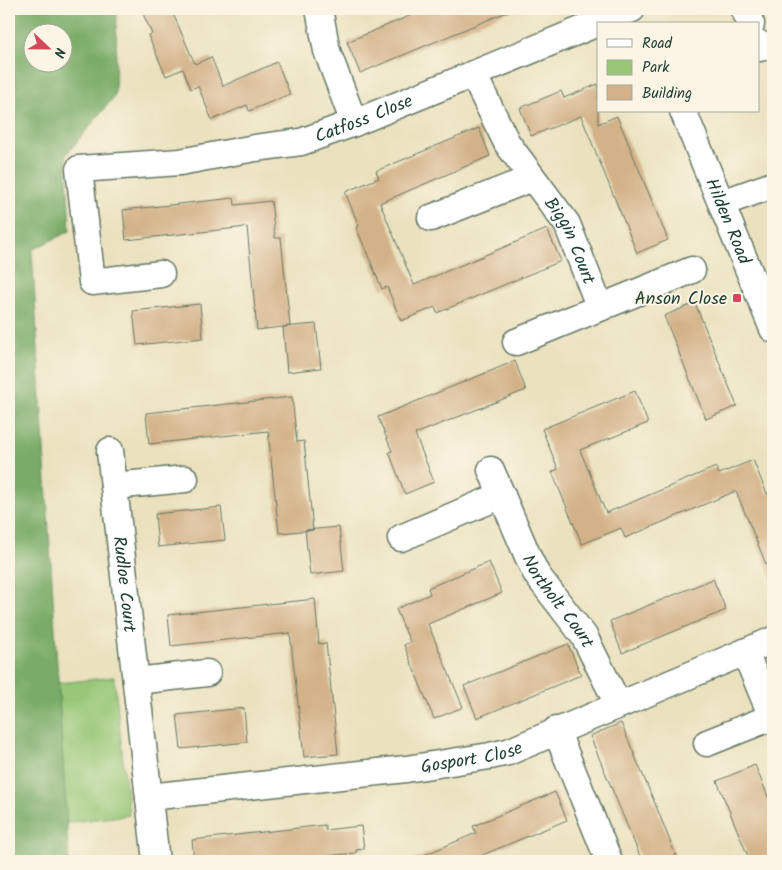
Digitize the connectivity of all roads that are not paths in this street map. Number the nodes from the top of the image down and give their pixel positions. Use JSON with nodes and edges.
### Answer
{"nodes":[{"id":1,"x":319,"y":9,"type":"edge"},
{"id":2,"x":632,"y":9,"type":"edge"},
{"id":3,"x":641,"y":9,"type":"edge"},
{"id":4,"x":744,"y":9,"type":"edge"},
{"id":5,"x":600,"y":22,"type":"edge"},
{"id":6,"x":647,"y":22,"type":"edge"},
{"id":7,"x":749,"y":22,"type":"edge"},
{"id":8,"x":597,"y":23,"type":"edge"},
{"id":9,"x":473,"y":74,"type":"junction"},
{"id":10,"x":683,"y":112,"type":"edge"},
{"id":11,"x":354,"y":123,"type":"junction"},
{"id":12,"x":532,"y":178,"type":"junction"},
{"id":13,"x":773,"y":185,"type":"edge"},
{"id":14,"x":722,"y":204,"type":"junction"},
{"id":15,"x":431,"y":218,"type":"dead end"},
{"id":16,"x":692,"y":270,"type":"dead end"},
{"id":17,"x":161,"y":274,"type":"dead end"},
{"id":18,"x":600,"y":308,"type":"junction"},
{"id":19,"x":773,"y":330,"type":"edge"},
{"id":20,"x":516,"y":342,"type":"dead end"},
{"id":21,"x":110,"y":451,"type":"dead end"},
{"id":22,"x":491,"y":470,"type":"dead end"},
{"id":23,"x":184,"y":479,"type":"dead end"},
{"id":24,"x":114,"y":486,"type":"junction"},
{"id":25,"x":502,"y":496,"type":"junction"},
{"id":26,"x":401,"y":538,"type":"dead end"},
{"id":27,"x":773,"y":640,"type":"edge"},
{"id":28,"x":745,"y":652,"type":"junction"},
{"id":29,"x":207,"y":673,"type":"dead end"},
{"id":30,"x":136,"y":681,"type":"junction"},
{"id":31,"x":618,"y":704,"type":"junction"},
{"id":32,"x":556,"y":730,"type":"junction"},
{"id":33,"x":708,"y":743,"type":"dead end"},
{"id":34,"x":149,"y":797,"type":"junction"},
{"id":35,"x":156,"y":861,"type":"edge"},
{"id":36,"x":610,"y":861,"type":"edge"}],
"edges":[{"from":1,"to":11,"type":"street"},
{"from":2,"to":5,"type":"street","name":"Catfoss Close"},
{"from":3,"to":6,"type":"street"},
{"from":4,"to":7,"type":"street"},
{"from":8,"to":9,"type":"street","name":"Catfoss Close"},
{"from":9,"to":11,"type":"street","name":"Catfoss Close"},
{"from":9,"to":12,"type":"street","name":"Biggin Court"},
{"from":10,"to":14,"type":"street","name":"Hilden Road"},
{"from":11,"to":17,"type":"street","name":"Catfoss Close"},
{"from":12,"to":15,"type":"street","name":"Biggin Court"},
{"from":12,"to":18,"type":"street","name":"Biggin Court"},
{"from":13,"to":14,"type":"street"},
{"from":14,"to":19,"type":"street","name":"Hilden Road"},
{"from":16,"to":18,"type":"street","name":"Biggin Court"},
{"from":18,"to":20,"type":"street","name":"Biggin Court"},
{"from":21,"to":24,"type":"street","name":"Rudloe Court"},
{"from":22,"to":25,"type":"street","name":"Northolt Court"},
{"from":23,"to":24,"type":"street"},
{"from":24,"to":30,"type":"street","name":"Rudloe Court"},
{"from":25,"to":26,"type":"street"},
{"from":25,"to":31,"type":"street","name":"Northolt Court"},
{"from":27,"to":28,"type":"street","name":"Gosport Close"},
{"from":28,"to":31,"type":"street","name":"Gosport Close"},
{"from":28,"to":33,"type":"street"},
{"from":29,"to":30,"type":"street"},
{"from":30,"to":34,"type":"street","name":"Rudloe Court"},
{"from":31,"to":32,"type":"street","name":"Gosport Close"},
{"from":32,"to":34,"type":"street","name":"Gosport Close"},
{"from":32,"to":36,"type":"street"},
{"from":34,"to":35,"type":"street","name":"Rudloe Court"}]}
